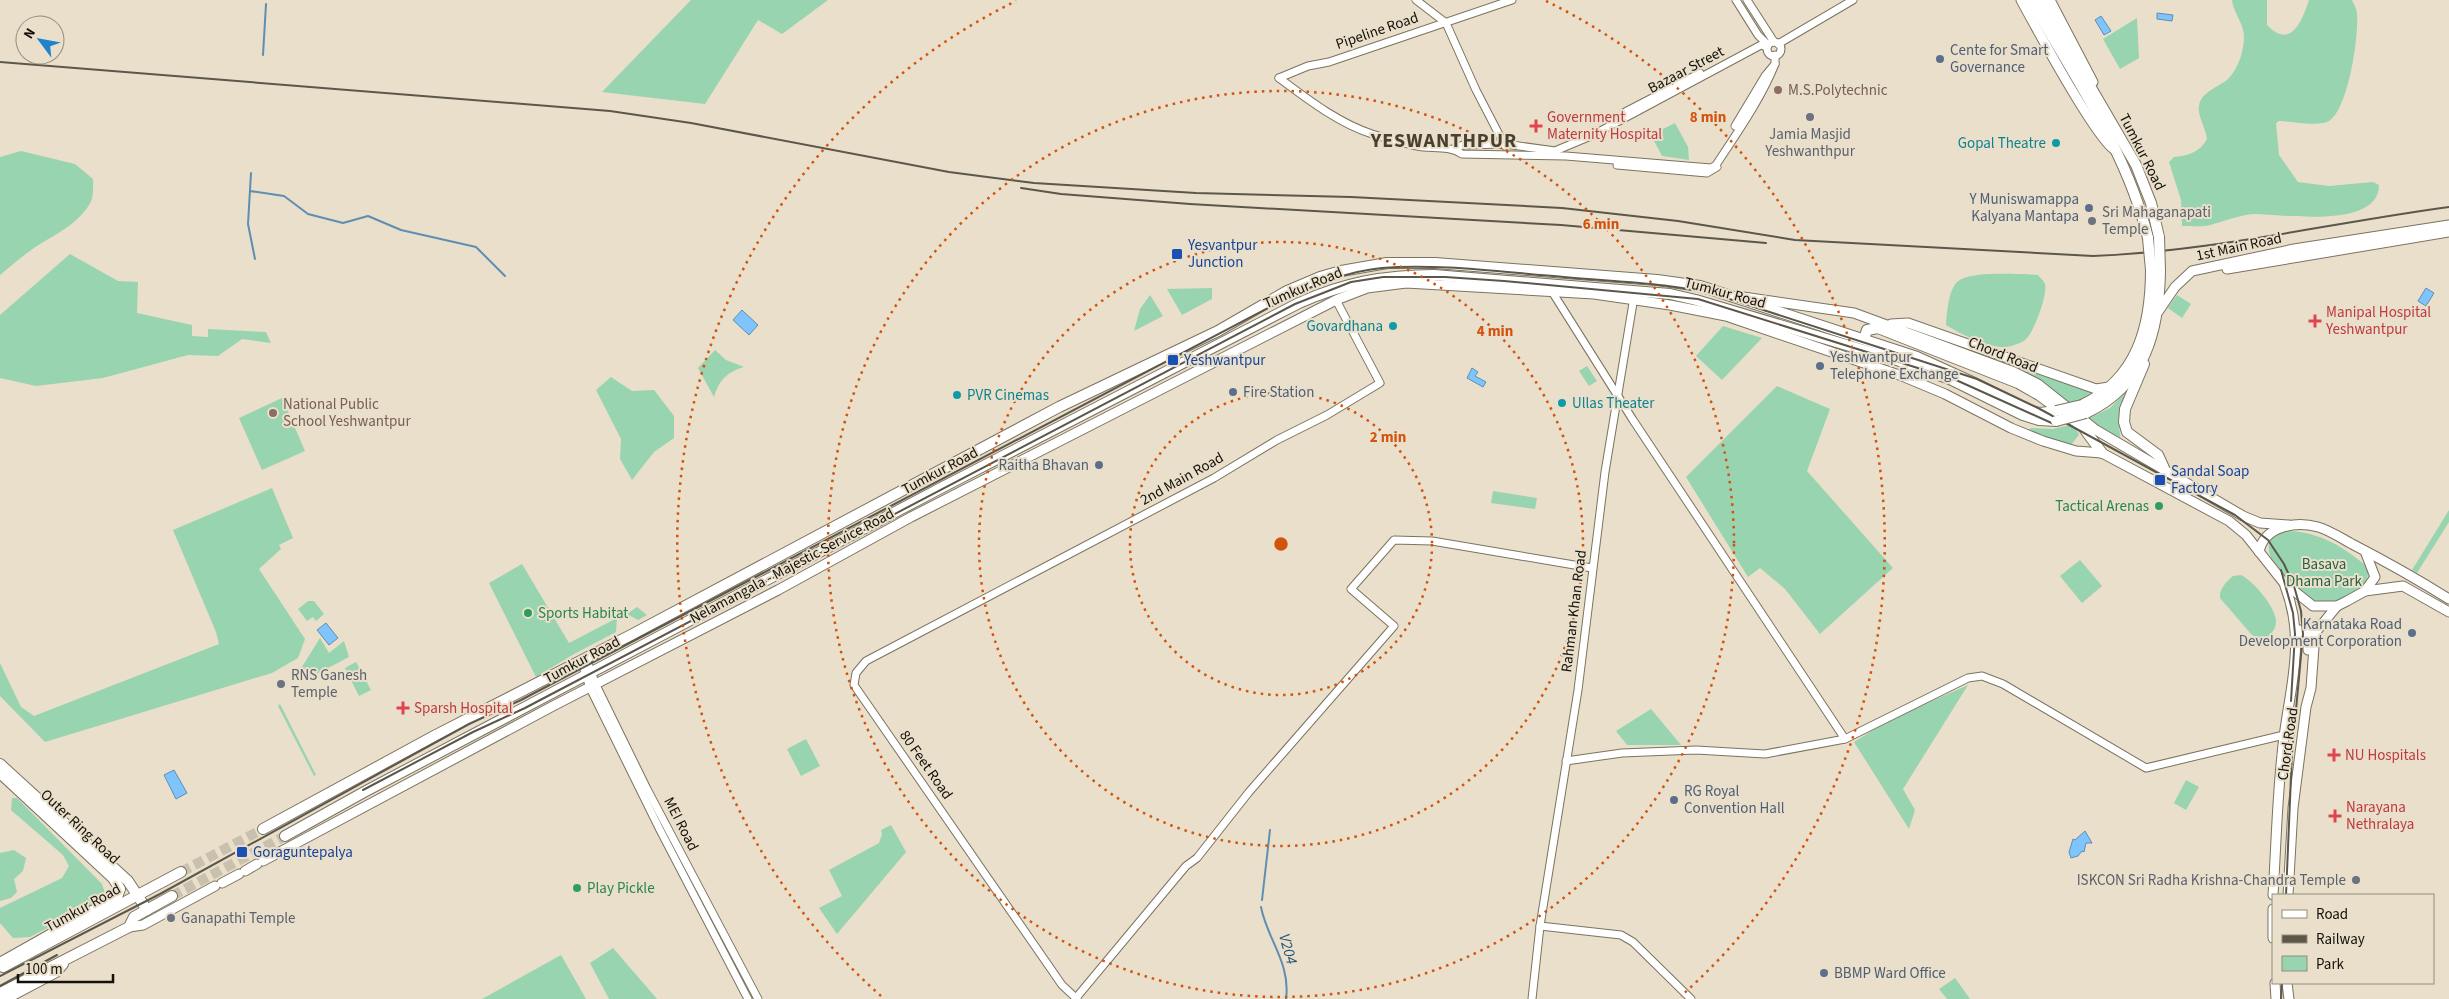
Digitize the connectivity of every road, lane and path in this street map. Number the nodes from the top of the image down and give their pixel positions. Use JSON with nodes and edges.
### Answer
{"nodes":[{"id":1,"x":1416,"y":0,"type":"edge"},
{"id":2,"x":1512,"y":0,"type":"edge"},
{"id":3,"x":1736,"y":0,"type":"edge"},
{"id":4,"x":1747,"y":0,"type":"edge"},
{"id":5,"x":1854,"y":0,"type":"edge"},
{"id":6,"x":2021,"y":0,"type":"edge"},
{"id":7,"x":2031,"y":0,"type":"edge"},
{"id":8,"x":2040,"y":0,"type":"edge"},
{"id":9,"x":2050,"y":0,"type":"edge"},
{"id":10,"x":1446,"y":23,"type":"junction"},
{"id":11,"x":1770,"y":45,"type":"junction"},
{"id":12,"x":1775,"y":55,"type":"junction"},
{"id":13,"x":1775,"y":64,"type":"junction"},
{"id":14,"x":2097,"y":100,"type":"junction"},
{"id":15,"x":1505,"y":144,"type":"junction"},
{"id":16,"x":1453,"y":149,"type":"junction"},
{"id":17,"x":2115,"y":150,"type":"junction"},
{"id":18,"x":1566,"y":152,"type":"junction"},
{"id":19,"x":1506,"y":154,"type":"junction"},
{"id":20,"x":2449,"y":225,"type":"edge"},
{"id":21,"x":2449,"y":232,"type":"edge"},
{"id":22,"x":2154,"y":238,"type":"junction"},
{"id":23,"x":2156,"y":271,"type":"junction"},
{"id":24,"x":2184,"y":278,"type":"junction"},
{"id":25,"x":1368,"y":284,"type":"junction"},
{"id":26,"x":1551,"y":290,"type":"junction"},
{"id":27,"x":1634,"y":295,"type":"junction"},
{"id":28,"x":1733,"y":296,"type":"junction"},
{"id":29,"x":1336,"y":300,"type":"junction"},
{"id":30,"x":2158,"y":312,"type":"junction"},
{"id":31,"x":1739,"y":316,"type":"junction"},
{"id":32,"x":1888,"y":324,"type":"junction"},
{"id":33,"x":1864,"y":339,"type":"junction"},
{"id":34,"x":2147,"y":351,"type":"junction"},
{"id":35,"x":2114,"y":385,"type":"junction"},
{"id":36,"x":1617,"y":394,"type":"junction"},
{"id":37,"x":2084,"y":409,"type":"junction"},
{"id":38,"x":2056,"y":416,"type":"junction"},
{"id":39,"x":2102,"y":453,"type":"junction"},
{"id":40,"x":2164,"y":468,"type":"junction"},
{"id":41,"x":2289,"y":525,"type":"junction"},
{"id":42,"x":2365,"y":551,"type":"junction"},
{"id":43,"x":2259,"y":552,"type":"junction"},
{"id":44,"x":1592,"y":568,"type":"junction"},
{"id":45,"x":2284,"y":583,"type":"junction"},
{"id":46,"x":2366,"y":591,"type":"junction"},
{"id":47,"x":994,"y":593,"type":"joint"},
{"id":48,"x":2449,"y":598,"type":"edge"},
{"id":49,"x":2337,"y":606,"type":"junction"},
{"id":50,"x":2449,"y":612,"type":"edge"},
{"id":51,"x":2296,"y":638,"type":"junction"},
{"id":52,"x":584,"y":660,"type":"junction"},
{"id":53,"x":588,"y":673,"type":"junction"},
{"id":54,"x":593,"y":686,"type":"junction"},
{"id":55,"x":2306,"y":707,"type":"junction"},
{"id":56,"x":2284,"y":735,"type":"junction"},
{"id":57,"x":1844,"y":739,"type":"junction"},
{"id":58,"x":1566,"y":761,"type":"junction"},
{"id":59,"x":0,"y":764,"type":"edge"},
{"id":60,"x":0,"y":773,"type":"edge"},
{"id":61,"x":263,"y":830,"type":"tunnel mouth"},
{"id":62,"x":286,"y":836,"type":"tunnel mouth"},
{"id":63,"x":181,"y":872,"type":"tunnel mouth"},
{"id":64,"x":2274,"y":894,"type":"edge"},
{"id":65,"x":2288,"y":894,"type":"edge"},
{"id":66,"x":137,"y":896,"type":"junction"},
{"id":67,"x":172,"y":896,"type":"tunnel mouth"},
{"id":68,"x":147,"y":910,"type":"junction"},
{"id":69,"x":1540,"y":926,"type":"junction"},
{"id":70,"x":129,"y":927,"type":"junction"},
{"id":71,"x":65,"y":961,"type":"junction"},
{"id":72,"x":0,"y":964,"type":"edge"},
{"id":73,"x":0,"y":969,"type":"edge"},
{"id":74,"x":2275,"y":984,"type":"edge"},
{"id":75,"x":2287,"y":984,"type":"edge"},
{"id":76,"x":0,"y":993,"type":"edge"},
{"id":77,"x":5,"y":999,"type":"edge"},
{"id":78,"x":748,"y":999,"type":"edge"},
{"id":79,"x":758,"y":999,"type":"edge"},
{"id":80,"x":1076,"y":999,"type":"edge"},
{"id":81,"x":1532,"y":999,"type":"edge"},
{"id":82,"x":1691,"y":999,"type":"edge"},
{"id":83,"x":2276,"y":999,"type":"edge"},
{"id":84,"x":2289,"y":999,"type":"edge"}],
"edges":[{"from":1,"to":10,"type":"street"},
{"from":2,"to":10,"type":"street","name":"Pipeline Road"},
{"from":3,"to":11,"type":"street"},
{"from":4,"to":11,"type":"street"},
{"from":5,"to":11,"type":"street"},
{"from":6,"to":17,"type":"main road"},
{"from":7,"to":17,"type":"highway","name":"Tumkur Road"},
{"from":8,"to":14,"type":"highway"},
{"from":9,"to":14,"type":"main road","name":"Tumkur Road"},
{"from":10,"to":15,"type":"street"},
{"from":10,"to":16,"type":"street","name":"Pipeline Road"},
{"from":11,"to":12,"type":"street"},
{"from":11,"to":12,"type":"street"},
{"from":11,"to":18,"type":"street"},
{"from":11,"to":18,"type":"street","name":"Bazaar Street"},
{"from":12,"to":13,"type":"street"},
{"from":13,"to":18,"type":"street"},
{"from":13,"to":18,"type":"street"},
{"from":14,"to":22,"type":"highway","name":"Tumkur Road"},
{"from":15,"to":16,"type":"street","name":"Bazaar Street"},
{"from":15,"to":18,"type":"street","name":"Bazaar Street"},
{"from":15,"to":19,"type":"street"},
{"from":16,"to":19,"type":"street"},
{"from":17,"to":22,"type":"highway","name":"Tumkur Road"},
{"from":18,"to":19,"type":"street"},
{"from":20,"to":24,"type":"main road","name":"1st Main Road"},
{"from":21,"to":24,"type":"main road","name":"1st Main Road"},
{"from":22,"to":23,"type":"highway","name":"Tumkur Road","bridge":true},
{"from":23,"to":30,"type":"highway","name":"Tumkur Road"},
{"from":23,"to":35,"type":"highway","name":"Tumkur Road"},
{"from":24,"to":30,"type":"main road"},
{"from":25,"to":26,"type":"main road","name":"Nelamangala - Majestic Service Road"},
{"from":25,"to":27,"type":"highway","name":"Tumkur Road"},
{"from":25,"to":29,"type":"main road","name":"Nelamangala - Majestic Service Road"},
{"from":25,"to":53,"type":"highway","name":"Tumkur Road"},
{"from":26,"to":27,"type":"main road","name":"Nelamangala - Majestic Service Road"},
{"from":26,"to":36,"type":"street"},
{"from":27,"to":31,"type":"highway","name":"Tumkur Road"},
{"from":27,"to":36,"type":"street","name":"Rahman Khan Road"},
{"from":28,"to":32,"type":"main road","name":"Chord Road"},
{"from":28,"to":33,"type":"highway","name":"Tumkur Road"},
{"from":28,"to":52,"type":"highway","name":"Tumkur Road"},
{"from":29,"to":47,"type":"street","name":"2nd Main Road"},
{"from":29,"to":54,"type":"main road","name":"Nelamangala - Majestic Service Road"},
{"from":30,"to":34,"type":"highway","name":"Tumkur Road"},
{"from":31,"to":38,"type":"highway","name":"Tumkur Road"},
{"from":31,"to":39,"type":"main road"},
{"from":32,"to":35,"type":"main road"},
{"from":32,"to":40,"type":"main road","name":"Chord Road"},
{"from":33,"to":38,"type":"highway","name":"Tumkur Road"},
{"from":33,"to":39,"type":"highway"},
{"from":34,"to":37,"type":"highway","name":"Tumkur Road"},
{"from":34,"to":40,"type":"highway"},
{"from":35,"to":37,"type":"highway","name":"Tumkur Road"},
{"from":36,"to":44,"type":"street","name":"Rahman Khan Road"},
{"from":36,"to":57,"type":"street"},
{"from":37,"to":38,"type":"highway","name":"Tumkur Road","bridge":true},
{"from":39,"to":43,"type":"main road"},
{"from":40,"to":41,"type":"main road","name":"Chord Road"},
{"from":41,"to":42,"type":"main road"},
{"from":41,"to":43,"type":"main road"},
{"from":42,"to":46,"type":"main road"},
{"from":42,"to":48,"type":"main road"},
{"from":43,"to":45,"type":"main road"},
{"from":44,"to":58,"type":"street","name":"Rahman Khan Road"},
{"from":44,"to":80,"type":"street"},
{"from":45,"to":49,"type":"main road"},
{"from":45,"to":51,"type":"main road","name":"Chord Road"},
{"from":46,"to":49,"type":"main road"},
{"from":46,"to":50,"type":"main road"},
{"from":47,"to":80,"type":"street","name":"80 Feet Road"},
{"from":49,"to":55,"type":"main road","name":"Chord Road"},
{"from":51,"to":55,"type":"main road"},
{"from":51,"to":56,"type":"main road","name":"Chord Road"},
{"from":52,"to":53,"type":"street","name":"MEI Road"},
{"from":52,"to":61,"type":"highway","name":"Tumkur Road"},
{"from":53,"to":54,"type":"street","name":"MEI Road"},
{"from":53,"to":62,"type":"highway","name":"Tumkur Road"},
{"from":54,"to":70,"type":"main road","name":"Nelamangala - Majestic Service Road"},
{"from":54,"to":78,"type":"street","name":"MEI Road"},
{"from":54,"to":79,"type":"street","name":"MEI Road"},
{"from":55,"to":65,"type":"main road","name":"Chord Road"},
{"from":56,"to":57,"type":"street"},
{"from":56,"to":64,"type":"main road","name":"Chord Road"},
{"from":57,"to":58,"type":"street"},
{"from":58,"to":69,"type":"street","name":"Rahman Khan Road"},
{"from":59,"to":66,"type":"highway","name":"Outer Ring Road"},
{"from":60,"to":72,"type":"highway","name":"Outer Ring Road"},
{"from":63,"to":66,"type":"highway","name":"Tumkur Road"},
{"from":66,"to":68,"type":"highway","name":"Outer Ring Road"},
{"from":66,"to":73,"type":"highway","name":"Tumkur Road"},
{"from":67,"to":68,"type":"highway"},
{"from":68,"to":70,"type":"highway"},
{"from":69,"to":81,"type":"street","name":"Rahman Khan Road"},
{"from":69,"to":82,"type":"street"},
{"from":70,"to":71,"type":"highway"},
{"from":71,"to":76,"type":"highway"},
{"from":71,"to":77,"type":"highway"},
{"from":74,"to":83,"type":"main road"},
{"from":75,"to":84,"type":"main road"}]}
